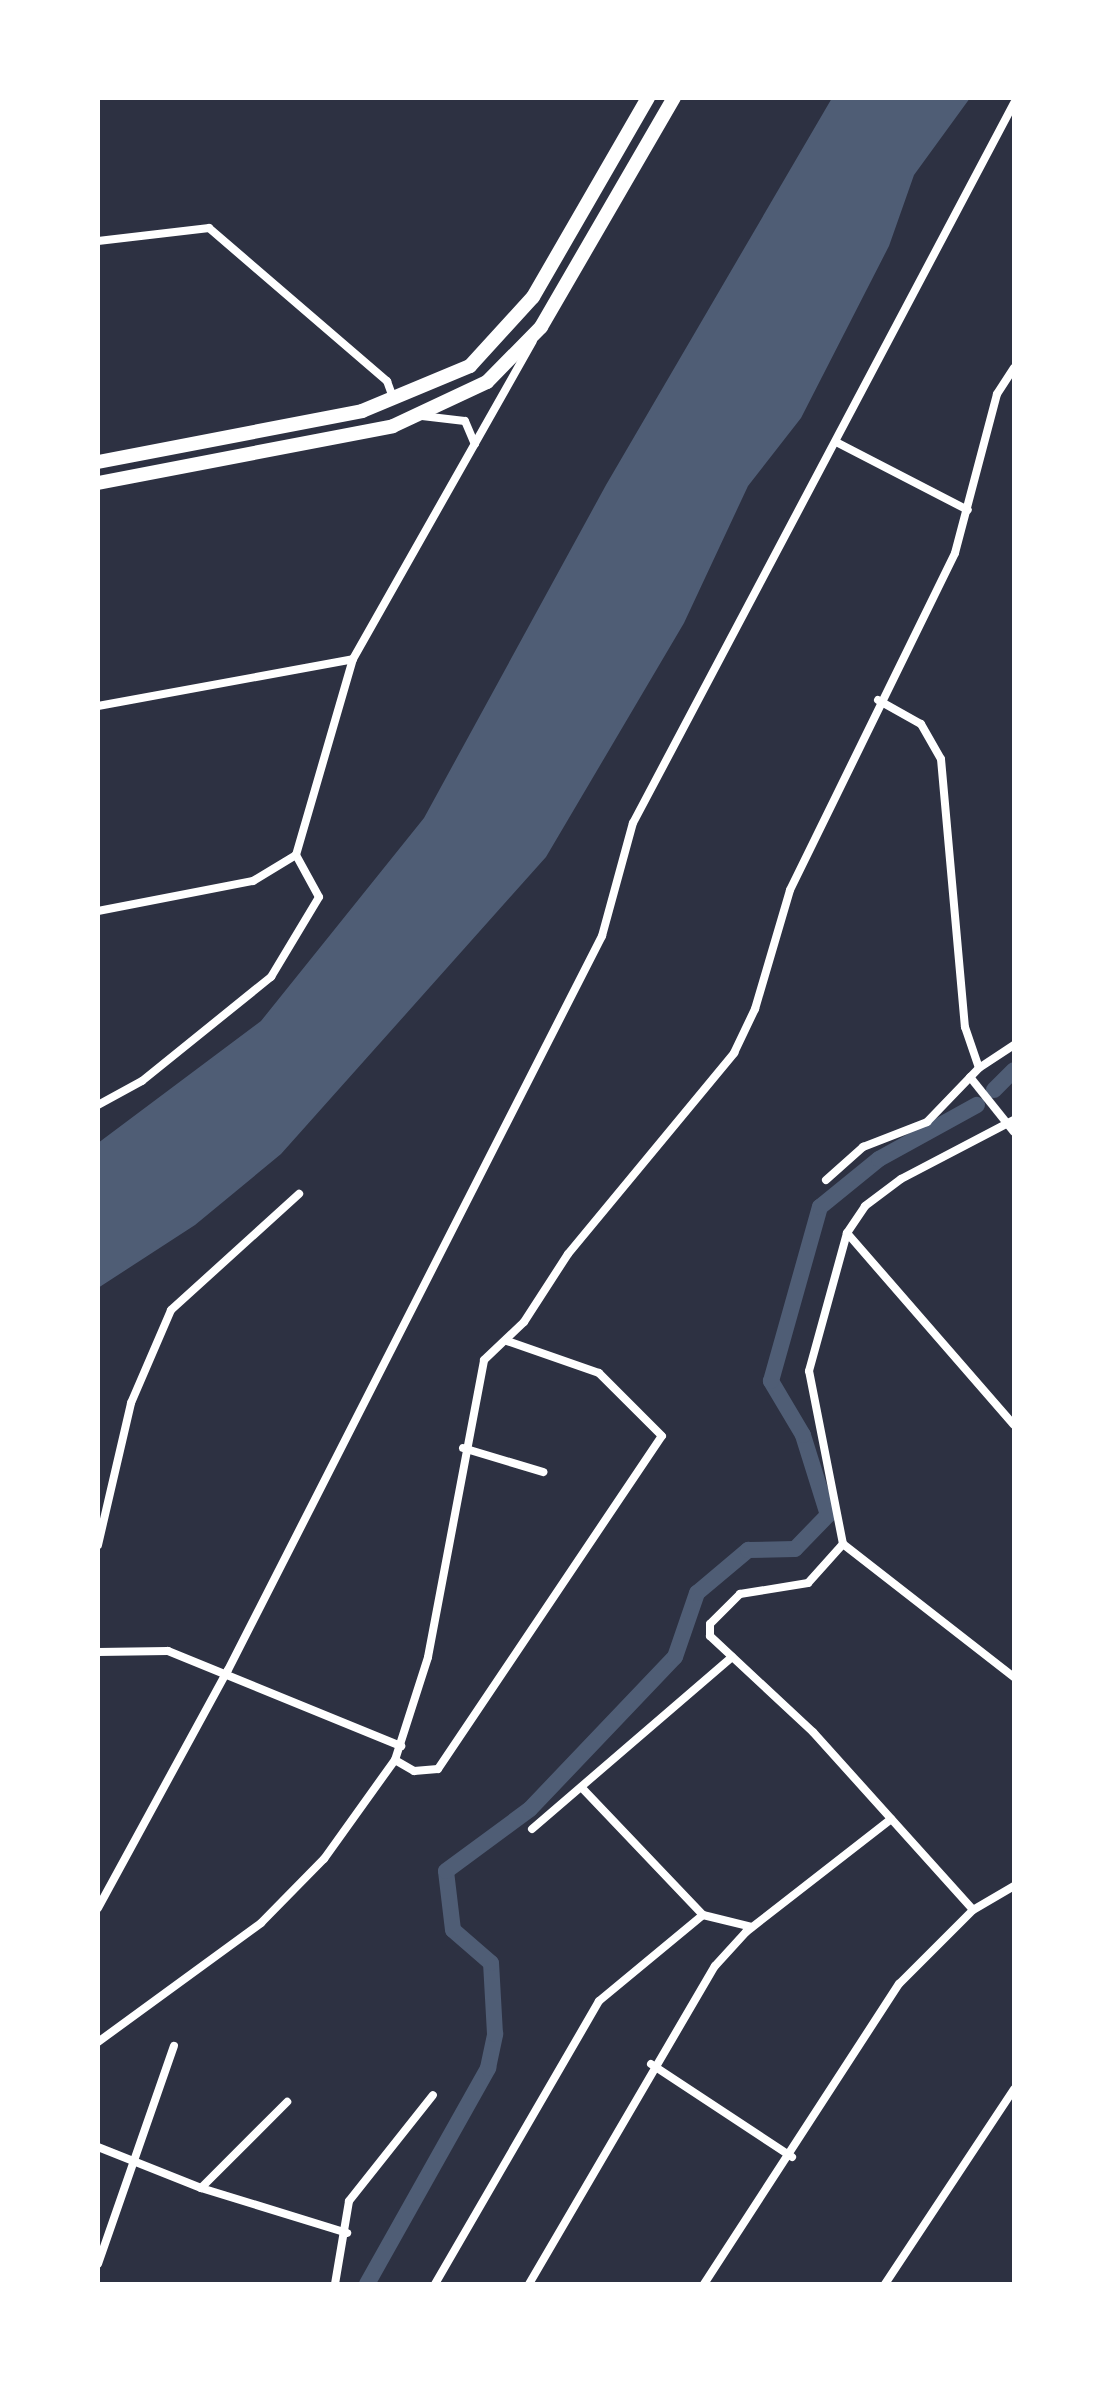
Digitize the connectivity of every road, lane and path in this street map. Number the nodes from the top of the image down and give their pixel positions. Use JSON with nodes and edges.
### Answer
{"nodes":[{"id":1,"x":648,"y":98,"type":"edge"},
{"id":2,"x":674,"y":98,"type":"edge"},
{"id":3,"x":1014,"y":103,"type":"edge"},
{"id":4,"x":98,"y":241,"type":"edge"},
{"id":5,"x":541,"y":327,"type":"junction"},
{"id":6,"x":1013,"y":371,"type":"edge"},
{"id":7,"x":394,"y":402,"type":"junction"},
{"id":8,"x":422,"y":416,"type":"junction"},
{"id":9,"x":838,"y":443,"type":"junction"},
{"id":10,"x":475,"y":445,"type":"junction"},
{"id":11,"x":98,"y":462,"type":"edge"},
{"id":12,"x":98,"y":483,"type":"edge"},
{"id":13,"x":968,"y":510,"type":"junction"},
{"id":14,"x":353,"y":659,"type":"junction"},
{"id":15,"x":878,"y":700,"type":"junction"},
{"id":16,"x":98,"y":706,"type":"edge"},
{"id":17,"x":296,"y":855,"type":"junction"},
{"id":18,"x":98,"y":911,"type":"edge"},
{"id":19,"x":1014,"y":1045,"type":"edge"},
{"id":20,"x":979,"y":1068,"type":"junction"},
{"id":21,"x":970,"y":1077,"type":"junction"},
{"id":22,"x":98,"y":1105,"type":"edge"},
{"id":23,"x":1012,"y":1125,"type":"edge"},
{"id":24,"x":826,"y":1180,"type":"dead end"},
{"id":25,"x":299,"y":1194,"type":"dead end"},
{"id":26,"x":847,"y":1233,"type":"junction"},
{"id":27,"x":507,"y":1341,"type":"junction"},
{"id":28,"x":1014,"y":1425,"type":"edge"},
{"id":29,"x":463,"y":1448,"type":"junction"},
{"id":30,"x":543,"y":1472,"type":"dead end"},
{"id":31,"x":843,"y":1544,"type":"junction"},
{"id":32,"x":98,"y":1545,"type":"edge"},
{"id":33,"x":98,"y":1652,"type":"edge"},
{"id":34,"x":732,"y":1657,"type":"junction"},
{"id":35,"x":228,"y":1670,"type":"junction"},
{"id":36,"x":1014,"y":1677,"type":"edge"},
{"id":37,"x":401,"y":1746,"type":"junction"},
{"id":38,"x":395,"y":1760,"type":"junction"},
{"id":39,"x":583,"y":1789,"type":"junction"},
{"id":40,"x":891,"y":1819,"type":"junction"},
{"id":41,"x":532,"y":1829,"type":"dead end"},
{"id":42,"x":1014,"y":1886,"type":"edge"},
{"id":43,"x":98,"y":1908,"type":"edge"},
{"id":44,"x":973,"y":1910,"type":"junction"},
{"id":45,"x":703,"y":1915,"type":"junction"},
{"id":46,"x":752,"y":1927,"type":"junction"},
{"id":47,"x":98,"y":2042,"type":"edge"},
{"id":48,"x":174,"y":2046,"type":"dead end"},
{"id":49,"x":651,"y":2064,"type":"junction"},
{"id":50,"x":1014,"y":2089,"type":"edge"},
{"id":51,"x":433,"y":2095,"type":"dead end"},
{"id":52,"x":287,"y":2102,"type":"dead end"},
{"id":53,"x":98,"y":2147,"type":"edge"},
{"id":54,"x":792,"y":2157,"type":"junction"},
{"id":55,"x":132,"y":2164,"type":"junction"},
{"id":56,"x":201,"y":2188,"type":"junction"},
{"id":57,"x":347,"y":2233,"type":"junction"},
{"id":58,"x":98,"y":2264,"type":"edge"},
{"id":59,"x":335,"y":2284,"type":"edge"},
{"id":60,"x":435,"y":2284,"type":"edge"},
{"id":61,"x":529,"y":2284,"type":"edge"},
{"id":62,"x":704,"y":2284,"type":"edge"},
{"id":63,"x":885,"y":2284,"type":"edge"}],
"edges":[{"from":1,"to":7,"type":"main road"},
{"from":2,"to":5,"type":"main road"},
{"from":3,"to":9,"type":"street"},
{"from":4,"to":7,"type":"street"},
{"from":5,"to":8,"type":"main road"},
{"from":5,"to":10,"type":"street"},
{"from":6,"to":13,"type":"street"},
{"from":7,"to":11,"type":"main road"},
{"from":8,"to":10,"type":"street"},
{"from":8,"to":12,"type":"main road"},
{"from":9,"to":13,"type":"street"},
{"from":9,"to":35,"type":"street"},
{"from":10,"to":14,"type":"street"},
{"from":13,"to":15,"type":"street"},
{"from":14,"to":16,"type":"street"},
{"from":14,"to":17,"type":"street"},
{"from":15,"to":20,"type":"street"},
{"from":15,"to":27,"type":"street"},
{"from":17,"to":18,"type":"street"},
{"from":17,"to":22,"type":"street"},
{"from":19,"to":20,"type":"street"},
{"from":20,"to":21,"type":"street"},
{"from":21,"to":23,"type":"street"},
{"from":21,"to":24,"type":"street"},
{"from":23,"to":26,"type":"street"},
{"from":25,"to":32,"type":"street"},
{"from":26,"to":28,"type":"street"},
{"from":26,"to":31,"type":"street"},
{"from":27,"to":29,"type":"street"},
{"from":27,"to":38,"type":"street"},
{"from":29,"to":30,"type":"street"},
{"from":29,"to":37,"type":"street"},
{"from":31,"to":34,"type":"street"},
{"from":31,"to":36,"type":"street"},
{"from":33,"to":35,"type":"street"},
{"from":34,"to":39,"type":"street"},
{"from":34,"to":40,"type":"street"},
{"from":35,"to":37,"type":"street"},
{"from":35,"to":43,"type":"street"},
{"from":37,"to":38,"type":"street"},
{"from":38,"to":47,"type":"street"},
{"from":39,"to":41,"type":"street"},
{"from":39,"to":45,"type":"street"},
{"from":40,"to":44,"type":"street"},
{"from":40,"to":46,"type":"street"},
{"from":42,"to":44,"type":"street"},
{"from":44,"to":54,"type":"street"},
{"from":45,"to":46,"type":"street"},
{"from":45,"to":60,"type":"street"},
{"from":46,"to":49,"type":"street"},
{"from":48,"to":55,"type":"street"},
{"from":49,"to":54,"type":"street"},
{"from":49,"to":61,"type":"street"},
{"from":50,"to":63,"type":"street"},
{"from":51,"to":57,"type":"street"},
{"from":52,"to":56,"type":"street"},
{"from":53,"to":55,"type":"street"},
{"from":54,"to":62,"type":"street"},
{"from":55,"to":56,"type":"street"},
{"from":55,"to":58,"type":"street"},
{"from":56,"to":57,"type":"street"},
{"from":57,"to":59,"type":"street"}]}
